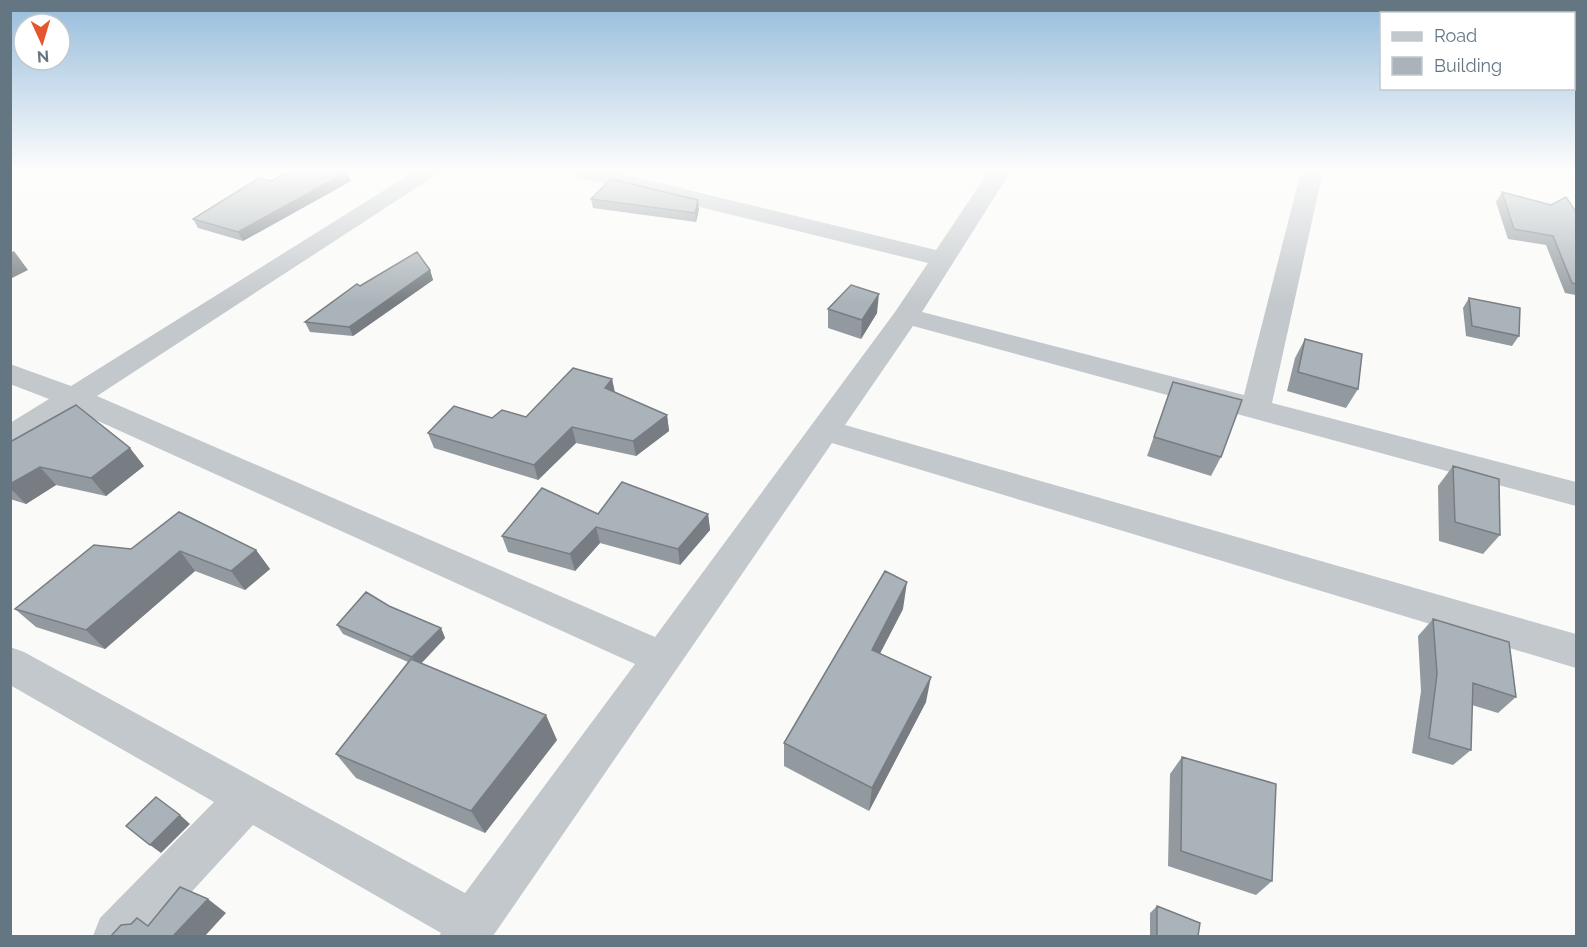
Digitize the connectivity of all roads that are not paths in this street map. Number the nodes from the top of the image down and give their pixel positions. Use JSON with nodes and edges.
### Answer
{"nodes":[{"id":1,"x":361,"y":215,"type":"edge"},
{"id":2,"x":763,"y":215,"type":"edge"},
{"id":3,"x":971,"y":215,"type":"edge"},
{"id":4,"x":1302,"y":215,"type":"edge"},
{"id":5,"x":943,"y":259,"type":"junction"},
{"id":6,"x":906,"y":316,"type":"junction"},
{"id":7,"x":10,"y":373,"type":"edge"},
{"id":8,"x":74,"y":398,"type":"junction"},
{"id":9,"x":1256,"y":408,"type":"junction"},
{"id":10,"x":825,"y":429,"type":"junction"},
{"id":11,"x":10,"y":438,"type":"edge"},
{"id":12,"x":1576,"y":494,"type":"edge"},
{"id":13,"x":1576,"y":651,"type":"edge"},
{"id":14,"x":662,"y":658,"type":"junction"},
{"id":15,"x":10,"y":664,"type":"edge"},
{"id":16,"x":248,"y":798,"type":"junction"},
{"id":17,"x":469,"y":930,"type":"edge"},
{"id":18,"x":118,"y":936,"type":"edge"}],
"edges":[{"from":1,"to":8,"type":"street"},
{"from":2,"to":5,"type":"street"},
{"from":3,"to":5,"type":"street"},
{"from":4,"to":9,"type":"street"},
{"from":5,"to":6,"type":"street"},
{"from":6,"to":9,"type":"street"},
{"from":6,"to":10,"type":"street"},
{"from":7,"to":8,"type":"street"},
{"from":8,"to":11,"type":"street"},
{"from":8,"to":14,"type":"street"},
{"from":9,"to":12,"type":"street"},
{"from":10,"to":13,"type":"street"},
{"from":10,"to":14,"type":"street"},
{"from":14,"to":17,"type":"street"},
{"from":15,"to":16,"type":"street"},
{"from":16,"to":17,"type":"street"},
{"from":16,"to":18,"type":"street"}]}
